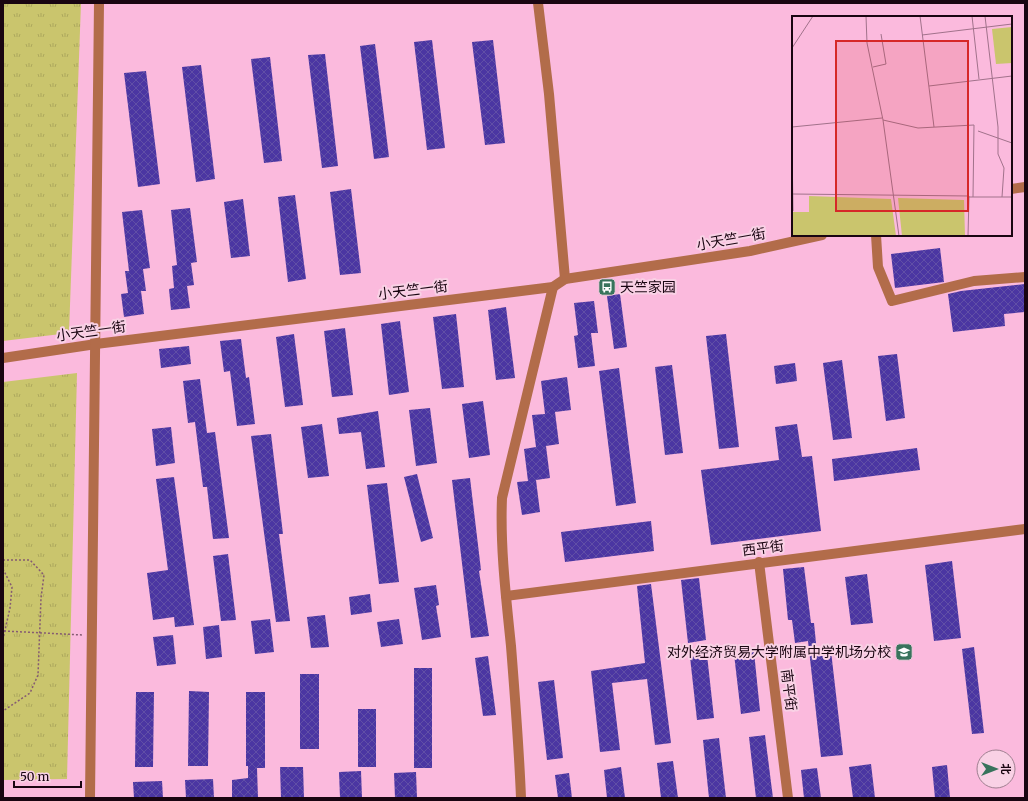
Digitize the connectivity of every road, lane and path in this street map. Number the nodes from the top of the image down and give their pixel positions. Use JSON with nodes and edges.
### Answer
{"nodes":[{"id":1,"x":99,"y":3,"type":"edge"},
{"id":2,"x":538,"y":3,"type":"edge"},
{"id":3,"x":1025,"y":187,"type":"edge"},
{"id":4,"x":1012,"y":189,"type":"edge"},
{"id":5,"x":818,"y":236,"type":"edge"},
{"id":6,"x":876,"y":236,"type":"edge"},
{"id":7,"x":1025,"y":278,"type":"edge"},
{"id":8,"x":565,"y":279,"type":"junction"},
{"id":9,"x":552,"y":287,"type":"junction"},
{"id":10,"x":96,"y":344,"type":"junction"},
{"id":11,"x":3,"y":358,"type":"edge"},
{"id":12,"x":1025,"y":529,"type":"edge"},
{"id":13,"x":3,"y":560,"type":"edge"},
{"id":14,"x":759,"y":562,"type":"junction"},
{"id":15,"x":3,"y":569,"type":"edge"},
{"id":16,"x":506,"y":596,"type":"junction"},
{"id":17,"x":4,"y":632,"type":"junction"},
{"id":18,"x":40,"y":633,"type":"junction"},
{"id":19,"x":93,"y":635,"type":"junction"},
{"id":20,"x":3,"y":639,"type":"edge"},
{"id":21,"x":3,"y":711,"type":"edge"},
{"id":22,"x":90,"y":798,"type":"edge"},
{"id":23,"x":521,"y":798,"type":"edge"},
{"id":24,"x":788,"y":798,"type":"edge"}],
"edges":[{"from":1,"to":10,"type":"street"},
{"from":2,"to":8,"type":"street"},
{"from":3,"to":4,"type":"street"},
{"from":5,"to":8,"type":"street","name":"小天竺一街"},
{"from":6,"to":7,"type":"street"},
{"from":8,"to":9,"type":"street","name":"小天竺一街"},
{"from":9,"to":10,"type":"street","name":"小天竺一街"},
{"from":9,"to":16,"type":"street"},
{"from":10,"to":11,"type":"street","name":"小天竺一街"},
{"from":10,"to":19,"type":"street"},
{"from":12,"to":14,"type":"street","name":"西平街"},
{"from":13,"to":18,"type":"path"},
{"from":14,"to":16,"type":"street","name":"西平街"},
{"from":14,"to":24,"type":"street","name":"南平街"},
{"from":15,"to":17,"type":"path"},
{"from":16,"to":23,"type":"street"},
{"from":17,"to":18,"type":"path"},
{"from":17,"to":20,"type":"path"},
{"from":18,"to":19,"type":"path"},
{"from":18,"to":21,"type":"path"},
{"from":19,"to":22,"type":"street"}]}
